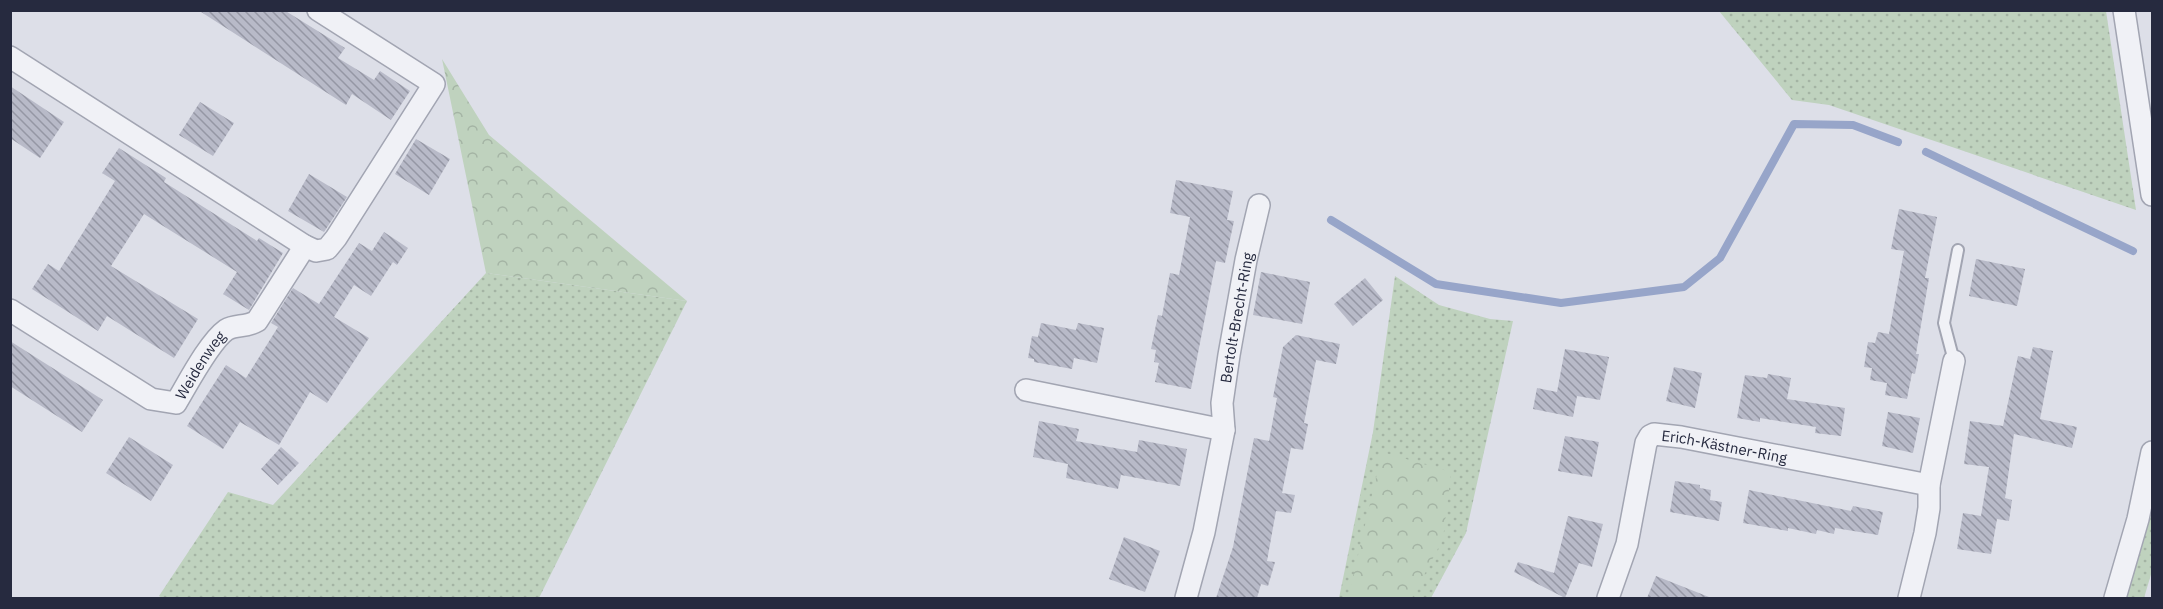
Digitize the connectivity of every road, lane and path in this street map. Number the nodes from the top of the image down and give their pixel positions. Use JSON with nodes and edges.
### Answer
{"nodes":[{"id":1,"x":318,"y":10,"type":"edge"},
{"id":2,"x":2124,"y":10,"type":"edge"},
{"id":3,"x":10,"y":57,"type":"edge"},
{"id":4,"x":2152,"y":195,"type":"edge"},
{"id":5,"x":1259,"y":205,"type":"dead end"},
{"id":6,"x":305,"y":246,"type":"junction"},
{"id":7,"x":1958,"y":250,"type":"dead end"},
{"id":8,"x":10,"y":310,"type":"edge"},
{"id":9,"x":1954,"y":361,"type":"joint"},
{"id":10,"x":1026,"y":390,"type":"dead end"},
{"id":11,"x":1224,"y":430,"type":"junction"},
{"id":12,"x":2152,"y":452,"type":"edge"},
{"id":13,"x":1929,"y":485,"type":"junction"},
{"id":14,"x":1186,"y":598,"type":"edge"},
{"id":15,"x":1608,"y":598,"type":"edge"},
{"id":16,"x":1908,"y":598,"type":"edge"},
{"id":17,"x":2115,"y":598,"type":"edge"}],
"edges":[{"from":1,"to":6,"type":"street"},
{"from":2,"to":4,"type":"street"},
{"from":3,"to":6,"type":"street"},
{"from":5,"to":11,"type":"street","name":"Bertolt-Brecht-Ring"},
{"from":6,"to":8,"type":"street","name":"Weidenweg"},
{"from":7,"to":9,"type":"lane"},
{"from":9,"to":13,"type":"street"},
{"from":10,"to":11,"type":"street"},
{"from":11,"to":14,"type":"street","name":"Bertolt-Brecht-Ring"},
{"from":12,"to":17,"type":"street"},
{"from":13,"to":15,"type":"street","name":"Erich-Kästner-Ring"},
{"from":13,"to":16,"type":"street"}]}
